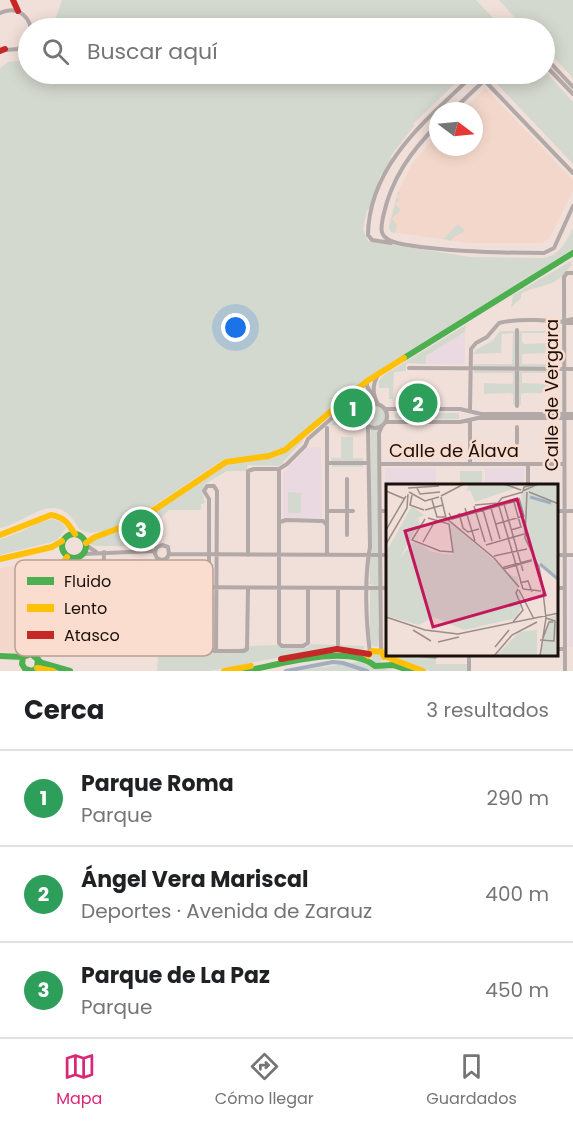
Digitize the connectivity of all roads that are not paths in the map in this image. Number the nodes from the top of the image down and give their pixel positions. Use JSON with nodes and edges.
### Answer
{"nodes":[{"id":1,"x":13,"y":0,"type":"edge"},
{"id":2,"x":18,"y":11,"type":"junction"},
{"id":3,"x":0,"y":13,"type":"edge"},
{"id":4,"x":26,"y":18,"type":"edge"},
{"id":5,"x":2,"y":49,"type":"edge"},
{"id":6,"x":18,"y":49,"type":"edge"},
{"id":7,"x":555,"y":68,"type":"edge"},
{"id":8,"x":555,"y":75,"type":"edge"},
{"id":9,"x":464,"y":84,"type":"edge"},
{"id":10,"x":480,"y":84,"type":"edge"},
{"id":11,"x":488,"y":84,"type":"edge"},
{"id":12,"x":573,"y":87,"type":"edge"},
{"id":13,"x":573,"y":94,"type":"edge"},
{"id":14,"x":461,"y":102,"type":"edge"},
{"id":15,"x":429,"y":133,"type":"edge"},
{"id":16,"x":390,"y":165,"type":"junction"},
{"id":17,"x":400,"y":171,"type":"junction"},
{"id":18,"x":573,"y":173,"type":"edge"},
{"id":19,"x":573,"y":206,"type":"edge"},
{"id":20,"x":382,"y":233,"type":"junction"},
{"id":21,"x":368,"y":236,"type":"junction"},
{"id":22,"x":397,"y":243,"type":"junction"},
{"id":23,"x":573,"y":253,"type":"edge"},
{"id":24,"x":571,"y":273,"type":"edge"},
{"id":25,"x":564,"y":321,"type":"junction"},
{"id":26,"x":573,"y":321,"type":"edge"},
{"id":27,"x":517,"y":330,"type":"dead end"},
{"id":28,"x":409,"y":368,"type":"dead end"},
{"id":29,"x":470,"y":368,"type":"junction"},
{"id":30,"x":517,"y":369,"type":"junction"},
{"id":31,"x":564,"y":369,"type":"junction"},
{"id":32,"x":573,"y":369,"type":"edge"},
{"id":33,"x":379,"y":374,"type":"junction"},
{"id":34,"x":368,"y":381,"type":"junction"},
{"id":35,"x":373,"y":394,"type":"junction"},
{"id":36,"x":350,"y":395,"type":"junction"},
{"id":37,"x":339,"y":404,"type":"junction"},
{"id":38,"x":373,"y":404,"type":"junction"},
{"id":39,"x":379,"y":405,"type":"junction"},
{"id":40,"x":517,"y":406,"type":"dead end"},
{"id":41,"x":385,"y":409,"type":"junction"},
{"id":42,"x":470,"y":411,"type":"junction"},
{"id":43,"x":565,"y":416,"type":"junction"},
{"id":44,"x":573,"y":416,"type":"edge"},
{"id":45,"x":470,"y":420,"type":"junction"},
{"id":46,"x":383,"y":424,"type":"junction"},
{"id":47,"x":368,"y":426,"type":"junction"},
{"id":48,"x":517,"y":427,"type":"dead end"},
{"id":49,"x":327,"y":428,"type":"dead end"},
{"id":50,"x":517,"y":443,"type":"dead end"},
{"id":51,"x":327,"y":463,"type":"junction"},
{"id":52,"x":366,"y":463,"type":"dead end"},
{"id":53,"x":380,"y":464,"type":"junction"},
{"id":54,"x":470,"y":464,"type":"junction"},
{"id":55,"x":528,"y":464,"type":"junction"},
{"id":56,"x":564,"y":464,"type":"junction"},
{"id":57,"x":279,"y":469,"type":"junction"},
{"id":58,"x":347,"y":479,"type":"dead end"},
{"id":59,"x":528,"y":484,"type":"edge"},
{"id":60,"x":327,"y":511,"type":"junction"},
{"id":61,"x":347,"y":511,"type":"junction"},
{"id":62,"x":353,"y":511,"type":"dead end"},
{"id":63,"x":380,"y":511,"type":"junction"},
{"id":64,"x":386,"y":511,"type":"edge"},
{"id":65,"x":568,"y":511,"type":"edge"},
{"id":66,"x":279,"y":522,"type":"junction"},
{"id":67,"x":327,"y":525,"type":"junction"},
{"id":68,"x":103,"y":534,"type":"junction"},
{"id":69,"x":0,"y":535,"type":"edge"},
{"id":70,"x":78,"y":535,"type":"junction"},
{"id":71,"x":347,"y":535,"type":"dead end"},
{"id":72,"x":86,"y":544,"type":"junction"},
{"id":73,"x":62,"y":545,"type":"junction"},
{"id":74,"x":96,"y":552,"type":"junction"},
{"id":75,"x":105,"y":552,"type":"junction"},
{"id":76,"x":153,"y":553,"type":"junction"},
{"id":77,"x":83,"y":554,"type":"junction"},
{"id":78,"x":170,"y":554,"type":"junction"},
{"id":79,"x":209,"y":554,"type":"junction"},
{"id":80,"x":217,"y":554,"type":"junction"},
{"id":81,"x":248,"y":555,"type":"junction"},
{"id":82,"x":279,"y":555,"type":"junction"},
{"id":83,"x":327,"y":555,"type":"junction"},
{"id":84,"x":368,"y":555,"type":"junction"},
{"id":85,"x":380,"y":555,"type":"junction"},
{"id":86,"x":386,"y":555,"type":"edge"},
{"id":87,"x":558,"y":555,"type":"edge"},
{"id":88,"x":564,"y":555,"type":"junction"},
{"id":89,"x":573,"y":555,"type":"edge"},
{"id":90,"x":67,"y":557,"type":"junction"},
{"id":91,"x":0,"y":559,"type":"edge"},
{"id":92,"x":65,"y":560,"type":"edge"},
{"id":93,"x":105,"y":560,"type":"edge"},
{"id":94,"x":162,"y":560,"type":"joint"},
{"id":95,"x":209,"y":560,"type":"edge"},
{"id":96,"x":213,"y":588,"type":"edge"},
{"id":97,"x":217,"y":588,"type":"junction"},
{"id":98,"x":248,"y":588,"type":"junction"},
{"id":99,"x":279,"y":588,"type":"junction"},
{"id":100,"x":308,"y":588,"type":"junction"},
{"id":101,"x":338,"y":588,"type":"junction"},
{"id":102,"x":367,"y":588,"type":"junction"},
{"id":103,"x":381,"y":588,"type":"junction"},
{"id":104,"x":386,"y":588,"type":"edge"},
{"id":105,"x":558,"y":588,"type":"edge"},
{"id":106,"x":564,"y":588,"type":"junction"},
{"id":107,"x":338,"y":645,"type":"dead end"},
{"id":108,"x":369,"y":645,"type":"junction"},
{"id":109,"x":558,"y":649,"type":"edge"},
{"id":110,"x":564,"y":649,"type":"junction"},
{"id":111,"x":213,"y":650,"type":"edge"},
{"id":112,"x":216,"y":651,"type":"junction"},
{"id":113,"x":384,"y":652,"type":"edge"},
{"id":114,"x":361,"y":653,"type":"junction"},
{"id":115,"x":369,"y":656,"type":"junction"},
{"id":116,"x":392,"y":656,"type":"edge"},
{"id":117,"x":428,"y":656,"type":"edge"},
{"id":118,"x":435,"y":657,"type":"dead end"},
{"id":119,"x":0,"y":658,"type":"edge"},
{"id":120,"x":29,"y":658,"type":"junction"},
{"id":121,"x":381,"y":664,"type":"junction"},
{"id":122,"x":37,"y":668,"type":"junction"},
{"id":123,"x":54,"y":671,"type":"edge"},
{"id":124,"x":70,"y":671,"type":"edge"},
{"id":125,"x":224,"y":671,"type":"edge"},
{"id":126,"x":245,"y":671,"type":"edge"},
{"id":127,"x":411,"y":671,"type":"edge"},
{"id":128,"x":423,"y":671,"type":"edge"},
{"id":129,"x":565,"y":671,"type":"edge"}],
"edges":[{"from":1,"to":2,"type":"main road"},
{"from":2,"to":3,"type":"street"},
{"from":2,"to":4,"type":"street"},
{"from":5,"to":6,"type":"street"},
{"from":7,"to":12,"type":"street"},
{"from":8,"to":13,"type":"street"},
{"from":9,"to":16,"type":"street"},
{"from":10,"to":14,"type":"street"},
{"from":11,"to":18,"type":"street"},
{"from":15,"to":17,"type":"street"},
{"from":16,"to":17,"type":"street"},
{"from":16,"to":21,"type":"street"},
{"from":17,"to":20,"type":"street"},
{"from":19,"to":22,"type":"street"},
{"from":20,"to":21,"type":"street"},
{"from":20,"to":22,"type":"street"},
{"from":21,"to":22,"type":"street"},
{"from":23,"to":33,"type":"main road"},
{"from":24,"to":25,"type":"street","name":"Calle de Vergara"},
{"from":25,"to":26,"type":"street"},
{"from":25,"to":29,"type":"street"},
{"from":25,"to":31,"type":"street","name":"Calle de Vergara"},
{"from":27,"to":30,"type":"street"},
{"from":28,"to":29,"type":"street"},
{"from":29,"to":30,"type":"street"},
{"from":29,"to":42,"type":"street"},
{"from":30,"to":31,"type":"street"},
{"from":30,"to":40,"type":"street"},
{"from":31,"to":32,"type":"street"},
{"from":31,"to":43,"type":"street","name":"Calle de Vergara"},
{"from":33,"to":34,"type":"main road"},
{"from":33,"to":35,"type":"street"},
{"from":34,"to":35,"type":"street"},
{"from":34,"to":36,"type":"main road"},
{"from":35,"to":36,"type":"street"},
{"from":35,"to":38,"type":"street"},
{"from":35,"to":39,"type":"street"},
{"from":36,"to":37,"type":"main road"},
{"from":37,"to":57,"type":"street"},
{"from":37,"to":68,"type":"main road"},
{"from":38,"to":39,"type":"street"},
{"from":38,"to":47,"type":"street"},
{"from":39,"to":41,"type":"street"},
{"from":41,"to":42,"type":"street"},
{"from":41,"to":46,"type":"street"},
{"from":42,"to":43,"type":"street"},
{"from":42,"to":45,"type":"street"},
{"from":42,"to":45,"type":"street"},
{"from":43,"to":44,"type":"street"},
{"from":43,"to":45,"type":"street"},
{"from":43,"to":56,"type":"street","name":"Calle de Vergara"},
{"from":45,"to":46,"type":"street"},
{"from":45,"to":54,"type":"street"},
{"from":46,"to":47,"type":"street"},
{"from":46,"to":53,"type":"street"},
{"from":47,"to":84,"type":"street"},
{"from":48,"to":50,"type":"street"},
{"from":49,"to":51,"type":"street"},
{"from":51,"to":52,"type":"street"},
{"from":51,"to":60,"type":"street"},
{"from":53,"to":54,"type":"street","name":"Calle de Álava"},
{"from":53,"to":63,"type":"street"},
{"from":54,"to":55,"type":"street","name":"Calle de Álava"},
{"from":55,"to":56,"type":"street","name":"Calle de Álava"},
{"from":55,"to":59,"type":"street"},
{"from":56,"to":65,"type":"street","name":"Calle de Vergara"},
{"from":57,"to":66,"type":"street"},
{"from":57,"to":81,"type":"street"},
{"from":58,"to":61,"type":"street"},
{"from":60,"to":61,"type":"street"},
{"from":60,"to":67,"type":"street"},
{"from":61,"to":62,"type":"street"},
{"from":61,"to":71,"type":"street"},
{"from":63,"to":64,"type":"street"},
{"from":63,"to":85,"type":"street"},
{"from":65,"to":88,"type":"street","name":"Calle de Vergara"},
{"from":66,"to":67,"type":"street"},
{"from":66,"to":82,"type":"street"},
{"from":67,"to":83,"type":"street"},
{"from":68,"to":70,"type":"main road"},
{"from":68,"to":72,"type":"main road"},
{"from":69,"to":70,"type":"main road"},
{"from":70,"to":72,"type":"main road"},
{"from":70,"to":73,"type":"main road"},
{"from":72,"to":74,"type":"street"},
{"from":72,"to":77,"type":"main road"},
{"from":73,"to":90,"type":"main road"},
{"from":73,"to":91,"type":"main road"},
{"from":74,"to":75,"type":"street"},
{"from":74,"to":77,"type":"street"},
{"from":75,"to":76,"type":"street"},
{"from":75,"to":93,"type":"street"},
{"from":76,"to":78,"type":"street"},
{"from":76,"to":94,"type":"street"},
{"from":77,"to":90,"type":"main road"},
{"from":78,"to":79,"type":"street"},
{"from":78,"to":94,"type":"street"},
{"from":79,"to":80,"type":"street"},
{"from":79,"to":80,"type":"street"},
{"from":79,"to":95,"type":"street"},
{"from":80,"to":81,"type":"street"},
{"from":80,"to":97,"type":"street"},
{"from":81,"to":82,"type":"street"},
{"from":82,"to":83,"type":"street"},
{"from":82,"to":99,"type":"street"},
{"from":83,"to":84,"type":"street"},
{"from":84,"to":85,"type":"street"},
{"from":84,"to":102,"type":"street"},
{"from":85,"to":86,"type":"street"},
{"from":85,"to":103,"type":"street"},
{"from":87,"to":88,"type":"street"},
{"from":88,"to":89,"type":"street"},
{"from":88,"to":106,"type":"street","name":"Calle de Vergara"},
{"from":90,"to":92,"type":"main road"},
{"from":96,"to":97,"type":"street"},
{"from":97,"to":98,"type":"street"},
{"from":97,"to":112,"type":"street"},
{"from":98,"to":99,"type":"street"},
{"from":98,"to":112,"type":"street"},
{"from":99,"to":100,"type":"street"},
{"from":99,"to":100,"type":"street"},
{"from":100,"to":101,"type":"street"},
{"from":101,"to":102,"type":"street"},
{"from":101,"to":107,"type":"street"},
{"from":102,"to":103,"type":"street"},
{"from":102,"to":108,"type":"street"},
{"from":103,"to":104,"type":"street"},
{"from":103,"to":113,"type":"street"},
{"from":105,"to":106,"type":"street"},
{"from":106,"to":110,"type":"street","name":"Calle de Vergara"},
{"from":108,"to":114,"type":"street"},
{"from":108,"to":115,"type":"street"},
{"from":109,"to":110,"type":"street"},
{"from":110,"to":129,"type":"street","name":"Calle de Vergara"},
{"from":111,"to":112,"type":"street"},
{"from":113,"to":115,"type":"main road"},
{"from":113,"to":121,"type":"main road"},
{"from":114,"to":115,"type":"main road"},
{"from":114,"to":125,"type":"main road"},
{"from":115,"to":121,"type":"main road"},
{"from":115,"to":126,"type":"main road"},
{"from":116,"to":128,"type":"main road"},
{"from":117,"to":118,"type":"street"},
{"from":119,"to":120,"type":"main road"},
{"from":120,"to":122,"type":"main road"},
{"from":120,"to":122,"type":"main road"},
{"from":120,"to":124,"type":"main road"},
{"from":121,"to":127,"type":"main road"},
{"from":122,"to":123,"type":"main road"}]}
